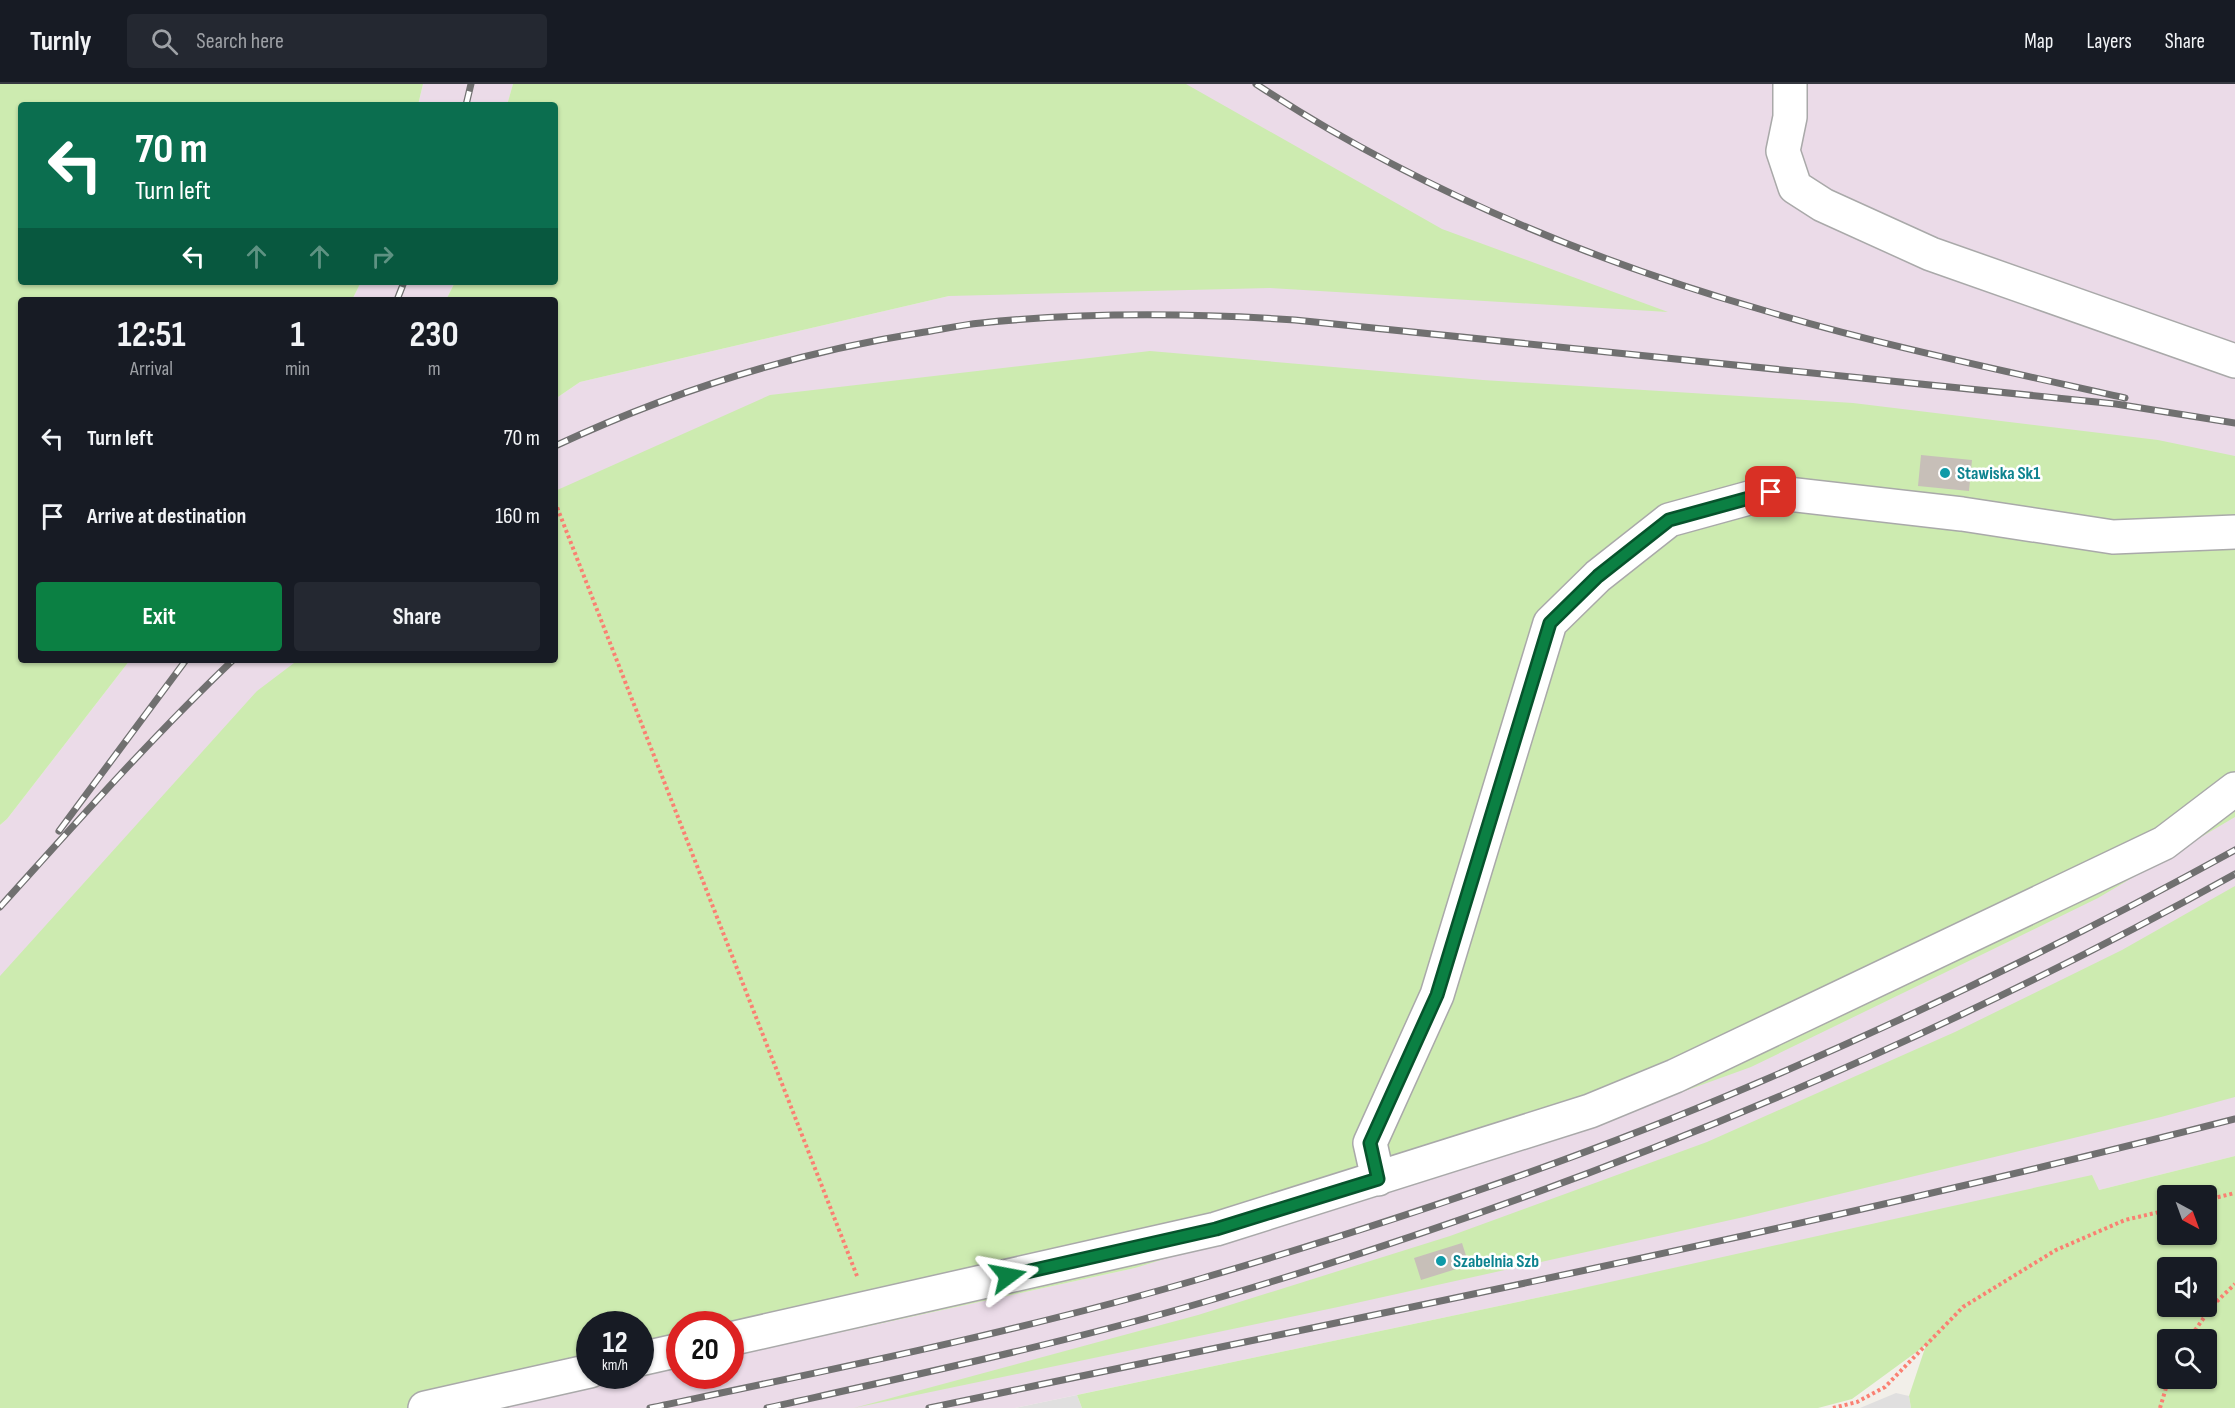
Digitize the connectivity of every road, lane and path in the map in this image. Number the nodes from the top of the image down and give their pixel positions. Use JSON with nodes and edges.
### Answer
{"nodes":[{"id":1,"x":1790,"y":84,"type":"edge"},
{"id":2,"x":2235,"y":361,"type":"edge"},
{"id":3,"x":558,"y":510,"type":"edge"},
{"id":4,"x":2235,"y":532,"type":"edge"},
{"id":5,"x":2235,"y":789,"type":"edge"},
{"id":6,"x":1378,"y":1179,"type":"junction"},
{"id":7,"x":2235,"y":1193,"type":"edge"},
{"id":8,"x":2217,"y":1197,"type":"edge"},
{"id":9,"x":2157,"y":1213,"type":"edge"},
{"id":10,"x":2235,"y":1284,"type":"edge"},
{"id":11,"x":870,"y":1307,"type":"junction"},
{"id":12,"x":2196,"y":1329,"type":"edge"},
{"id":13,"x":744,"y":1336,"type":"edge"},
{"id":14,"x":576,"y":1374,"type":"edge"},
{"id":15,"x":2166,"y":1389,"type":"edge"},
{"id":16,"x":425,"y":1408,"type":"edge"},
{"id":17,"x":1833,"y":1408,"type":"edge"},
{"id":18,"x":2160,"y":1408,"type":"edge"}],
"edges":[{"from":1,"to":2,"type":"lane"},
{"from":3,"to":11,"type":"path"},
{"from":4,"to":6,"type":"lane"},
{"from":5,"to":6,"type":"lane"},
{"from":6,"to":11,"type":"lane"},
{"from":7,"to":8,"type":"path"},
{"from":9,"to":17,"type":"path"},
{"from":10,"to":12,"type":"path"},
{"from":11,"to":13,"type":"lane"},
{"from":14,"to":16,"type":"lane"},
{"from":15,"to":18,"type":"path"}]}
